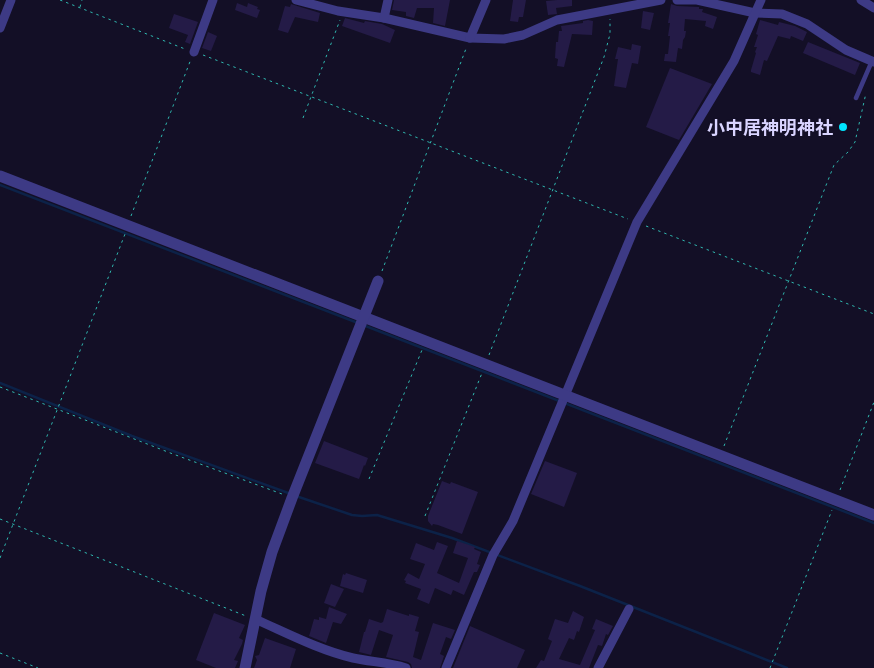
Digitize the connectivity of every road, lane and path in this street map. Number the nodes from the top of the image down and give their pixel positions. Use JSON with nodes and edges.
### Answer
{"nodes":[{"id":1,"x":11,"y":0,"type":"edge"},
{"id":2,"x":60,"y":0,"type":"edge"},
{"id":3,"x":82,"y":0,"type":"edge"},
{"id":4,"x":213,"y":0,"type":"edge"},
{"id":5,"x":296,"y":0,"type":"edge"},
{"id":6,"x":388,"y":0,"type":"edge"},
{"id":7,"x":486,"y":0,"type":"edge"},
{"id":8,"x":609,"y":0,"type":"edge"},
{"id":9,"x":661,"y":0,"type":"edge"},
{"id":10,"x":677,"y":0,"type":"edge"},
{"id":11,"x":761,"y":0,"type":"edge"},
{"id":12,"x":860,"y":0,"type":"edge"},
{"id":13,"x":709,"y":2,"type":"edge"},
{"id":14,"x":80,"y":7,"type":"junction"},
{"id":15,"x":874,"y":8,"type":"edge"},
{"id":16,"x":610,"y":10,"type":"junction"},
{"id":17,"x":343,"y":12,"type":"junction"},
{"id":18,"x":755,"y":13,"type":"junction"},
{"id":19,"x":384,"y":18,"type":"junction"},
{"id":20,"x":0,"y":28,"type":"edge"},
{"id":21,"x":470,"y":38,"type":"junction"},
{"id":22,"x":194,"y":52,"type":"junction"},
{"id":23,"x":874,"y":60,"type":"edge"},
{"id":24,"x":862,"y":84,"type":"junction"},
{"id":25,"x":311,"y":97,"type":"junction"},
{"id":26,"x":856,"y":98,"type":"dead end"},
{"id":27,"x":303,"y":118,"type":"dead end"},
{"id":28,"x":431,"y":142,"type":"junction"},
{"id":29,"x":0,"y":176,"type":"edge"},
{"id":30,"x":552,"y":190,"type":"junction"},
{"id":31,"x":637,"y":222,"type":"junction"},
{"id":32,"x":128,"y":226,"type":"junction"},
{"id":33,"x":378,"y":281,"type":"joint"},
{"id":34,"x":788,"y":281,"type":"junction"},
{"id":35,"x":874,"y":314,"type":"edge"},
{"id":36,"x":363,"y":318,"type":"junction"},
{"id":37,"x":425,"y":342,"type":"junction"},
{"id":38,"x":485,"y":365,"type":"junction"},
{"id":39,"x":0,"y":387,"type":"edge"},
{"id":40,"x":566,"y":396,"type":"junction"},
{"id":41,"x":874,"y":402,"type":"edge"},
{"id":42,"x":57,"y":409,"type":"junction"},
{"id":43,"x":720,"y":456,"type":"junction"},
{"id":44,"x":369,"y":479,"type":"dead end"},
{"id":45,"x":292,"y":498,"type":"junction"},
{"id":46,"x":836,"y":500,"type":"junction"},
{"id":47,"x":874,"y":515,"type":"edge"},
{"id":48,"x":425,"y":516,"type":"dead end"},
{"id":49,"x":0,"y":519,"type":"edge"},
{"id":50,"x":13,"y":524,"type":"junction"},
{"id":51,"x":0,"y":558,"type":"edge"},
{"id":52,"x":629,"y":609,"type":"dead end"},
{"id":53,"x":255,"y":619,"type":"junction"},
{"id":54,"x":0,"y":653,"type":"edge"},
{"id":55,"x":38,"y":668,"type":"edge"},
{"id":56,"x":245,"y":668,"type":"edge"},
{"id":57,"x":406,"y":668,"type":"edge"},
{"id":58,"x":446,"y":668,"type":"edge"},
{"id":59,"x":598,"y":668,"type":"edge"},
{"id":60,"x":770,"y":668,"type":"edge"}],
"edges":[{"from":1,"to":20,"type":"street"},
{"from":2,"to":14,"type":"path"},
{"from":3,"to":14,"type":"path"},
{"from":4,"to":22,"type":"street"},
{"from":5,"to":17,"type":"street"},
{"from":6,"to":19,"type":"street"},
{"from":7,"to":21,"type":"street"},
{"from":8,"to":16,"type":"street"},
{"from":9,"to":16,"type":"street"},
{"from":10,"to":13,"type":"street"},
{"from":11,"to":18,"type":"street"},
{"from":12,"to":15,"type":"street"},
{"from":13,"to":18,"type":"street"},
{"from":14,"to":22,"type":"path"},
{"from":16,"to":21,"type":"street"},
{"from":16,"to":30,"type":"path"},
{"from":17,"to":19,"type":"street"},
{"from":17,"to":25,"type":"path"},
{"from":18,"to":23,"type":"street"},
{"from":18,"to":31,"type":"street"},
{"from":19,"to":21,"type":"street"},
{"from":21,"to":28,"type":"path"},
{"from":22,"to":25,"type":"path"},
{"from":22,"to":32,"type":"path"},
{"from":23,"to":24,"type":"lane"},
{"from":24,"to":26,"type":"lane"},
{"from":24,"to":34,"type":"path"},
{"from":25,"to":27,"type":"path"},
{"from":25,"to":28,"type":"path"},
{"from":28,"to":30,"type":"path"},
{"from":28,"to":33,"type":"path"},
{"from":29,"to":32,"type":"street"},
{"from":30,"to":31,"type":"path"},
{"from":30,"to":38,"type":"path"},
{"from":31,"to":34,"type":"path"},
{"from":31,"to":40,"type":"street"},
{"from":32,"to":36,"type":"street"},
{"from":32,"to":42,"type":"path"},
{"from":33,"to":36,"type":"street"},
{"from":34,"to":35,"type":"path"},
{"from":34,"to":43,"type":"path"},
{"from":36,"to":37,"type":"street"},
{"from":36,"to":45,"type":"street"},
{"from":37,"to":38,"type":"street"},
{"from":37,"to":44,"type":"path"},
{"from":38,"to":40,"type":"street"},
{"from":38,"to":48,"type":"path"},
{"from":39,"to":42,"type":"path"},
{"from":40,"to":43,"type":"street"},
{"from":40,"to":58,"type":"street"},
{"from":41,"to":46,"type":"path"},
{"from":42,"to":45,"type":"path"},
{"from":42,"to":50,"type":"path"},
{"from":43,"to":46,"type":"street"},
{"from":45,"to":53,"type":"street"},
{"from":46,"to":47,"type":"street"},
{"from":46,"to":60,"type":"path"},
{"from":49,"to":50,"type":"path"},
{"from":50,"to":51,"type":"path"},
{"from":50,"to":53,"type":"path"},
{"from":52,"to":59,"type":"street"},
{"from":53,"to":56,"type":"street"},
{"from":53,"to":57,"type":"street"},
{"from":54,"to":55,"type":"path"}]}
